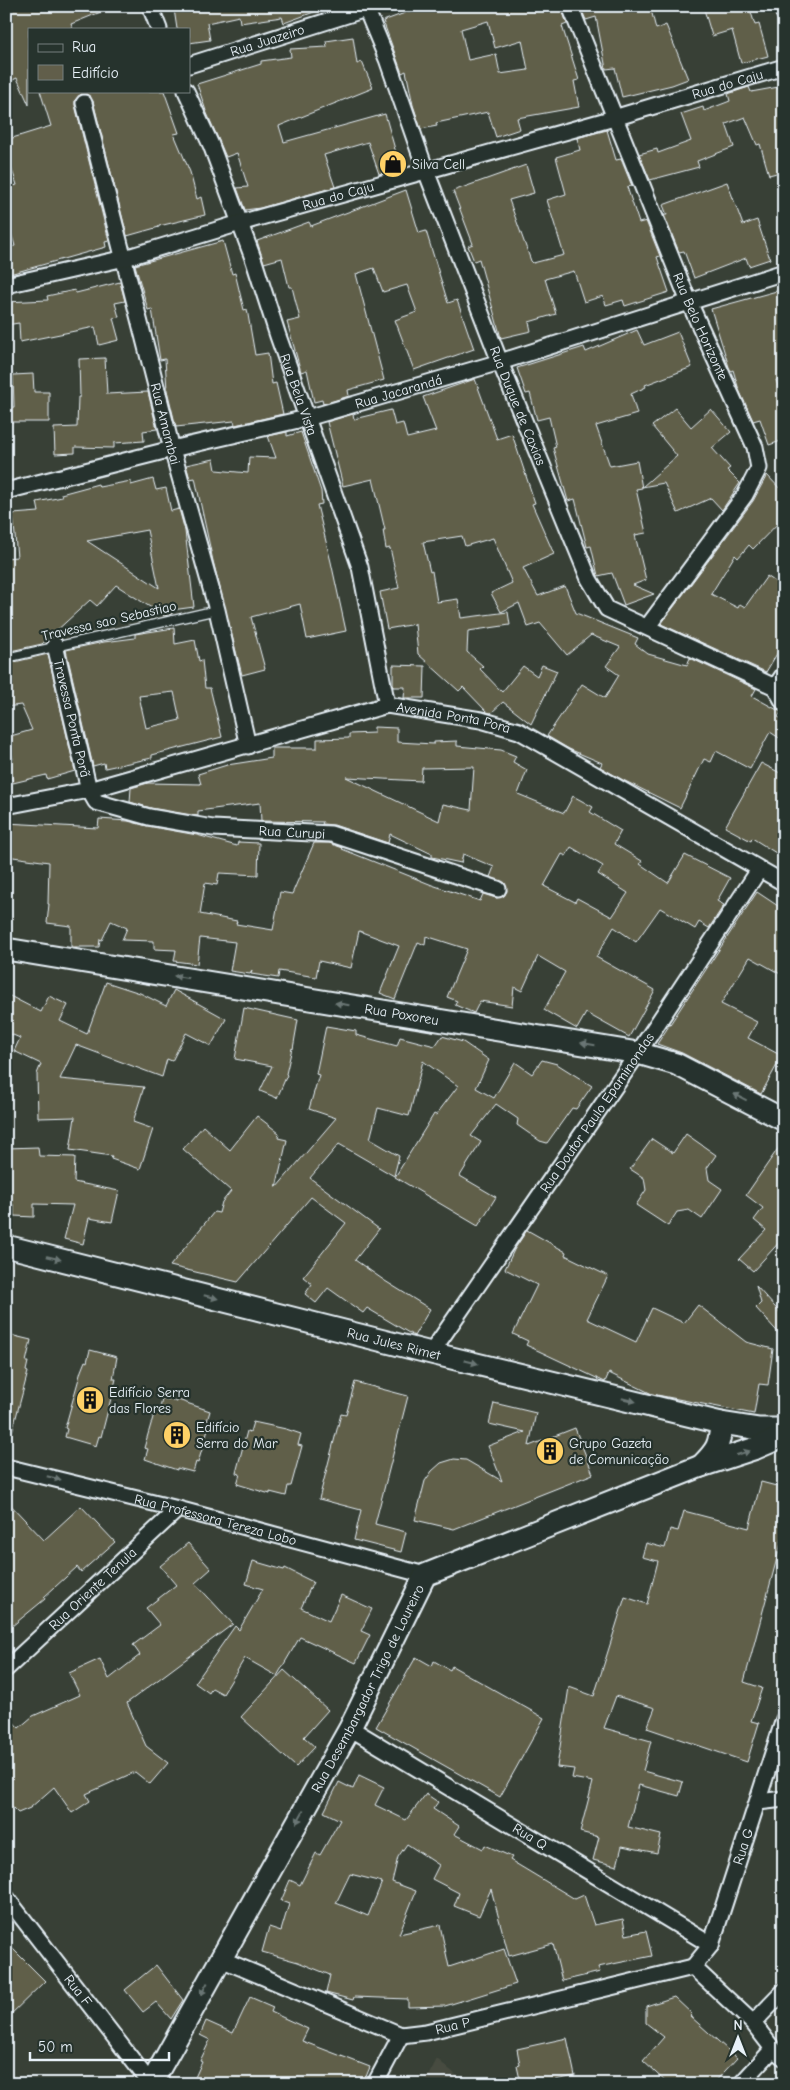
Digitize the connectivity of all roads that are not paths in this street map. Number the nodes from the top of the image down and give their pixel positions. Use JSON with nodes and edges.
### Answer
{"nodes":[{"id":1,"x":150,"y":6,"type":"edge"},
{"id":2,"x":570,"y":6,"type":"edge"},
{"id":3,"x":781,"y":6,"type":"edge"},
{"id":4,"x":369,"y":7,"type":"edge"},
{"id":5,"x":784,"y":13,"type":"edge"},
{"id":6,"x":159,"y":28,"type":"edge"},
{"id":7,"x":190,"y":65,"type":"edge"},
{"id":8,"x":784,"y":67,"type":"edge"},
{"id":9,"x":186,"y":92,"type":"edge"},
{"id":10,"x":84,"y":103,"type":"dead end"},
{"id":11,"x":614,"y":118,"type":"junction"},
{"id":12,"x":426,"y":172,"type":"junction"},
{"id":13,"x":240,"y":224,"type":"junction"},
{"id":14,"x":125,"y":258,"type":"junction"},
{"id":15,"x":784,"y":272,"type":"edge"},
{"id":16,"x":6,"y":285,"type":"edge"},
{"id":17,"x":689,"y":302,"type":"junction"},
{"id":18,"x":500,"y":362,"type":"junction"},
{"id":19,"x":307,"y":418,"type":"junction"},
{"id":20,"x":172,"y":449,"type":"junction"},
{"id":21,"x":6,"y":491,"type":"edge"},
{"id":22,"x":216,"y":610,"type":"junction"},
{"id":23,"x":648,"y":626,"type":"junction"},
{"id":24,"x":55,"y":645,"type":"junction"},
{"id":25,"x":6,"y":658,"type":"edge"},
{"id":26,"x":779,"y":680,"type":"edge"},
{"id":27,"x":784,"y":703,"type":"edge"},
{"id":28,"x":387,"y":705,"type":"junction"},
{"id":29,"x":248,"y":746,"type":"junction"},
{"id":30,"x":89,"y":790,"type":"junction"},
{"id":31,"x":6,"y":806,"type":"edge"},
{"id":32,"x":760,"y":870,"type":"junction"},
{"id":33,"x":784,"y":883,"type":"edge"},
{"id":34,"x":498,"y":889,"type":"dead end"},
{"id":35,"x":6,"y":948,"type":"edge"},
{"id":36,"x":638,"y":1054,"type":"junction"},
{"id":37,"x":784,"y":1120,"type":"edge"},
{"id":38,"x":6,"y":1246,"type":"edge"},
{"id":39,"x":431,"y":1353,"type":"junction"},
{"id":40,"x":721,"y":1423,"type":"junction"},
{"id":41,"x":784,"y":1429,"type":"edge"},
{"id":42,"x":784,"y":1436,"type":"edge"},
{"id":43,"x":701,"y":1466,"type":"junction"},
{"id":44,"x":6,"y":1467,"type":"edge"},
{"id":45,"x":178,"y":1509,"type":"junction"},
{"id":46,"x":425,"y":1575,"type":"junction"},
{"id":47,"x":6,"y":1669,"type":"edge"},
{"id":48,"x":784,"y":1719,"type":"edge"},
{"id":49,"x":350,"y":1728,"type":"junction"},
{"id":50,"x":784,"y":1799,"type":"edge"},
{"id":51,"x":758,"y":1802,"type":"junction"},
{"id":52,"x":6,"y":1897,"type":"edge"},
{"id":53,"x":711,"y":1945,"type":"junction"},
{"id":54,"x":221,"y":1959,"type":"junction"},
{"id":55,"x":693,"y":1967,"type":"junction"},
{"id":56,"x":784,"y":1991,"type":"edge"},
{"id":57,"x":753,"y":2023,"type":"junction"},
{"id":58,"x":401,"y":2035,"type":"junction"},
{"id":59,"x":779,"y":2054,"type":"edge"},
{"id":60,"x":151,"y":2084,"type":"edge"},
{"id":61,"x":375,"y":2084,"type":"edge"},
{"id":62,"x":741,"y":2084,"type":"edge"}],
"edges":[{"from":1,"to":6,"type":"street"},
{"from":2,"to":11,"type":"street","name":"Rua Belo Horizonte"},
{"from":3,"to":5,"type":"street"},
{"from":4,"to":7,"type":"street","name":"Rua Juazeiro"},
{"from":4,"to":12,"type":"street","name":"Rua Duque de Caxias"},
{"from":8,"to":11,"type":"street","name":"Rua do Caju"},
{"from":9,"to":13,"type":"street","name":"Rua Bela Vista"},
{"from":10,"to":14,"type":"street","name":"Rua Amambai"},
{"from":11,"to":12,"type":"street","name":"Rua do Caju"},
{"from":11,"to":17,"type":"street","name":"Rua Belo Horizonte"},
{"from":12,"to":13,"type":"street","name":"Rua do Caju"},
{"from":12,"to":18,"type":"street","name":"Rua Duque de Caxias"},
{"from":13,"to":14,"type":"street","name":"Rua do Caju"},
{"from":13,"to":19,"type":"street","name":"Rua Bela Vista"},
{"from":14,"to":16,"type":"street","name":"Rua do Caju"},
{"from":14,"to":20,"type":"street","name":"Rua Amambai"},
{"from":15,"to":17,"type":"street","name":"Rua Jacarandá"},
{"from":17,"to":18,"type":"street","name":"Rua Jacarandá"},
{"from":17,"to":23,"type":"street","name":"Rua Belo Horizonte"},
{"from":18,"to":19,"type":"street","name":"Rua Jacarandá"},
{"from":18,"to":23,"type":"street","name":"Rua Duque de Caxias"},
{"from":19,"to":20,"type":"street","name":"Rua Jacarandá"},
{"from":19,"to":28,"type":"street","name":"Rua Bela Vista"},
{"from":20,"to":21,"type":"street","name":"Rua Jacarandá"},
{"from":20,"to":22,"type":"street","name":"Rua Amambai"},
{"from":22,"to":24,"type":"lane","name":"Travessa sao Sebastiao"},
{"from":22,"to":29,"type":"street","name":"Rua Amambai"},
{"from":23,"to":26,"type":"street","name":"Rua Duque de Caxias"},
{"from":24,"to":25,"type":"lane","name":"Travessa sao Sebastiao"},
{"from":24,"to":30,"type":"street","name":"Travessa Ponta Porã"},
{"from":26,"to":27,"type":"street","name":"Rua Duque de Caxias"},
{"from":28,"to":29,"type":"street","name":"Avenida Ponta Porã"},
{"from":28,"to":32,"type":"street","name":"Avenida Ponta Porã"},
{"from":29,"to":30,"type":"street","name":"Avenida Ponta Porã"},
{"from":30,"to":31,"type":"street","name":"Avenida Ponta Porã"},
{"from":30,"to":34,"type":"street","name":"Rua Curupi"},
{"from":32,"to":33,"type":"street","name":"Avenida Ponta Porã"},
{"from":32,"to":36,"type":"street","name":"Rua Doutor Paulo Epaminondas"},
{"from":36,"to":35,"type":"street","name":"Rua Poxoreu","one_way":true},
{"from":37,"to":36,"type":"street","name":"Rua Poxoreu","one_way":true},
{"from":36,"to":39,"type":"street","name":"Rua Doutor Paulo Epaminondas"},
{"from":38,"to":39,"type":"street","name":"Rua Jules Rimet","one_way":true},
{"from":39,"to":40,"type":"street","name":"Rua Jules Rimet","one_way":true},
{"from":40,"to":41,"type":"street","name":"Rua Jules Rimet"},
{"from":40,"to":43,"type":"street"},
{"from":43,"to":42,"type":"street","name":"Rua Desembargador Trigo de Loureiro","one_way":true},
{"from":43,"to":46,"type":"street","name":"Rua Desembargador Trigo de Loureiro"},
{"from":44,"to":45,"type":"street","name":"Rua Professora Tereza Lobo","one_way":true},
{"from":45,"to":46,"type":"street","name":"Rua Professora Tereza Lobo"},
{"from":45,"to":47,"type":"street","name":"Rua Oriente Tenula"},
{"from":46,"to":49,"type":"street","name":"Rua Desembargador Trigo de Loureiro"},
{"from":48,"to":51,"type":"street","name":"Rua G"},
{"from":49,"to":53,"type":"street","name":"Rua Q"},
{"from":49,"to":54,"type":"street","name":"Rua Desembargador Trigo de Loureiro","one_way":true},
{"from":50,"to":51,"type":"street"},
{"from":51,"to":53,"type":"street","name":"Rua G"},
{"from":52,"to":60,"type":"street","name":"Rua F"},
{"from":53,"to":55,"type":"street","name":"Rua G"},
{"from":54,"to":58,"type":"street","name":"Rua P"},
{"from":54,"to":60,"type":"street","name":"Rua Desembargador Trigo de Loureiro","one_way":true},
{"from":55,"to":57,"type":"street"},
{"from":55,"to":58,"type":"street","name":"Rua P"},
{"from":56,"to":57,"type":"street"},
{"from":57,"to":59,"type":"street"},
{"from":58,"to":61,"type":"street"},
{"from":59,"to":62,"type":"street"}]}
